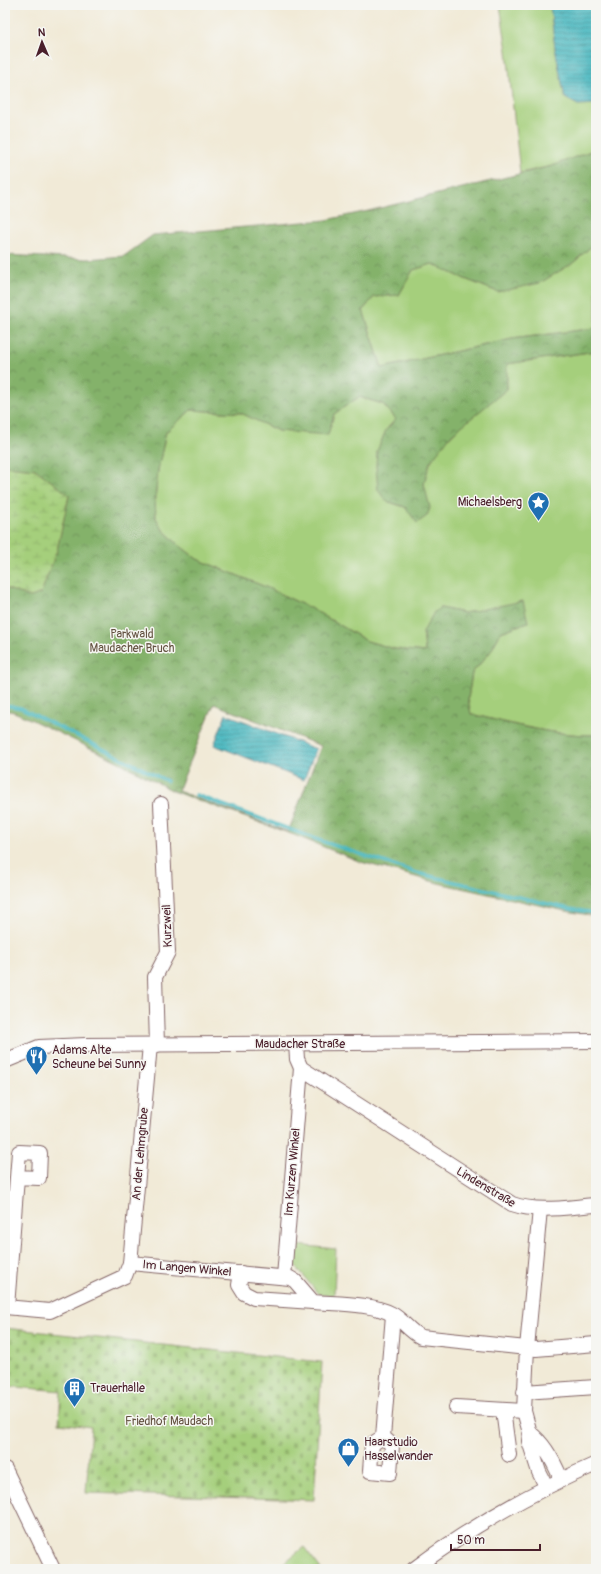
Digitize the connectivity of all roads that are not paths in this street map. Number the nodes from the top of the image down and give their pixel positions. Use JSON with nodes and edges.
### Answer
{"nodes":[{"id":1,"x":161,"y":804,"type":"dead end"},
{"id":2,"x":596,"y":1041,"type":"edge"},
{"id":3,"x":296,"y":1044,"type":"junction"},
{"id":4,"x":154,"y":1045,"type":"junction"},
{"id":5,"x":5,"y":1061,"type":"edge"},
{"id":6,"x":302,"y":1068,"type":"junction"},
{"id":7,"x":17,"y":1177,"type":"dead end"},
{"id":8,"x":596,"y":1205,"type":"edge"},
{"id":9,"x":540,"y":1209,"type":"junction"},
{"id":10,"x":130,"y":1263,"type":"junction"},
{"id":11,"x":241,"y":1273,"type":"junction"},
{"id":12,"x":284,"y":1277,"type":"junction"},
{"id":13,"x":313,"y":1302,"type":"junction"},
{"id":14,"x":6,"y":1307,"type":"edge"},
{"id":15,"x":393,"y":1314,"type":"junction"},
{"id":16,"x":596,"y":1344,"type":"edge"},
{"id":17,"x":527,"y":1348,"type":"junction"},
{"id":18,"x":596,"y":1387,"type":"edge"},
{"id":19,"x":524,"y":1392,"type":"junction"},
{"id":20,"x":456,"y":1407,"type":"dead end"},
{"id":21,"x":503,"y":1410,"type":"junction"},
{"id":22,"x":524,"y":1411,"type":"junction"},
{"id":23,"x":530,"y":1433,"type":"junction"},
{"id":24,"x":383,"y":1437,"type":"dead end"},
{"id":25,"x":509,"y":1455,"type":"dead end"},
{"id":26,"x":596,"y":1464,"type":"edge"},
{"id":27,"x":5,"y":1469,"type":"edge"},
{"id":28,"x":561,"y":1479,"type":"junction"},
{"id":29,"x":546,"y":1486,"type":"junction"},
{"id":30,"x":53,"y":1569,"type":"edge"},
{"id":31,"x":414,"y":1569,"type":"edge"}],
"edges":[{"from":1,"to":4,"type":"street","name":"Kurzweil"},
{"from":2,"to":3,"type":"street","name":"Maudacher Straße"},
{"from":3,"to":4,"type":"street","name":"Maudacher Straße"},
{"from":3,"to":6,"type":"street"},
{"from":4,"to":5,"type":"street","name":"Maudacher Straße"},
{"from":4,"to":10,"type":"street","name":"An der Lehmgrube"},
{"from":6,"to":9,"type":"street","name":"Lindenstraße"},
{"from":6,"to":12,"type":"street","name":"Im Kurzen Winkel"},
{"from":7,"to":14,"type":"street","name":"Im Langen Winkel"},
{"from":8,"to":9,"type":"street","name":"Lindenstraße"},
{"from":9,"to":17,"type":"street"},
{"from":10,"to":11,"type":"street","name":"Im Langen Winkel"},
{"from":10,"to":14,"type":"street","name":"Im Langen Winkel"},
{"from":11,"to":12,"type":"street","name":"Im Langen Winkel"},
{"from":11,"to":13,"type":"street","name":"Im Langen Winkel"},
{"from":12,"to":13,"type":"street","name":"Im Langen Winkel"},
{"from":13,"to":15,"type":"street","name":"Im Langen Winkel"},
{"from":15,"to":17,"type":"street","name":"Im Langen Winkel"},
{"from":15,"to":24,"type":"street"},
{"from":16,"to":17,"type":"street","name":"Im Langen Winkel"},
{"from":17,"to":19,"type":"street"},
{"from":18,"to":19,"type":"street"},
{"from":19,"to":22,"type":"street"},
{"from":20,"to":21,"type":"street"},
{"from":21,"to":22,"type":"street"},
{"from":21,"to":25,"type":"street"},
{"from":22,"to":23,"type":"street"},
{"from":23,"to":28,"type":"street"},
{"from":23,"to":29,"type":"street"},
{"from":26,"to":28,"type":"street"},
{"from":27,"to":30,"type":"street"},
{"from":28,"to":29,"type":"street"},
{"from":29,"to":31,"type":"street"}]}
